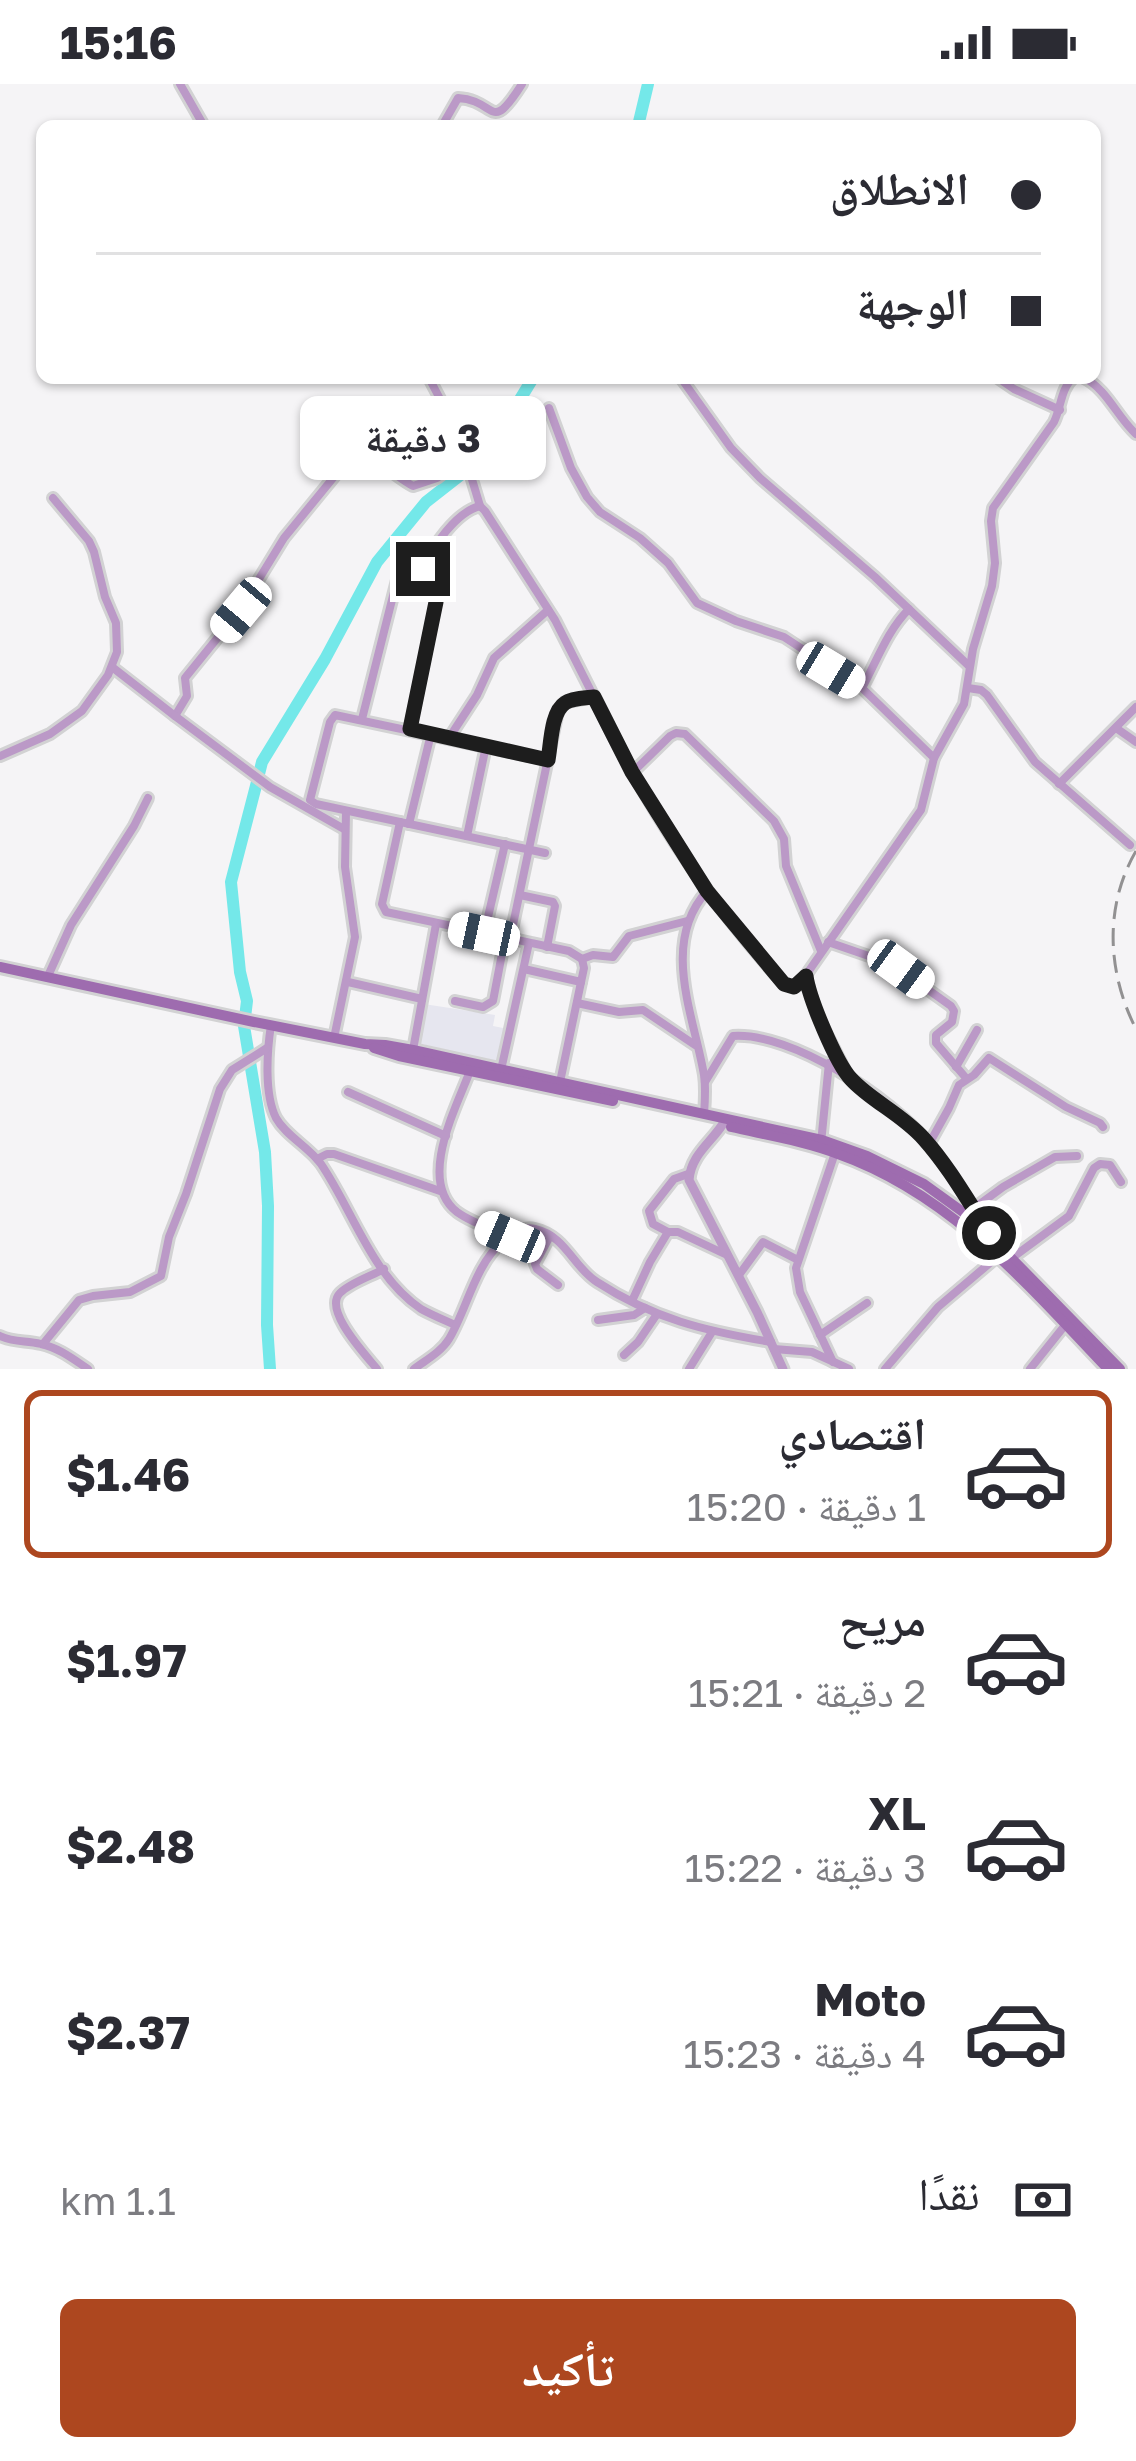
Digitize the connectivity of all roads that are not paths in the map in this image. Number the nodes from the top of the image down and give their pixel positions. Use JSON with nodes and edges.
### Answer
{"nodes":[{"id":1,"x":180,"y":84,"type":"edge"},
{"id":2,"x":522,"y":84,"type":"edge"},
{"id":3,"x":201,"y":120,"type":"edge"},
{"id":4,"x":445,"y":120,"type":"edge"},
{"id":5,"x":432,"y":384,"type":"edge"},
{"id":6,"x":685,"y":384,"type":"edge"},
{"id":7,"x":1007,"y":384,"type":"edge"},
{"id":8,"x":1067,"y":384,"type":"edge"},
{"id":9,"x":1095,"y":384,"type":"edge"},
{"id":10,"x":549,"y":408,"type":"dead end"},
{"id":11,"x":1060,"y":410,"type":"junction"},
{"id":12,"x":1136,"y":434,"type":"edge"},
{"id":13,"x":466,"y":456,"type":"junction"},
{"id":14,"x":53,"y":498,"type":"dead end"},
{"id":15,"x":480,"y":506,"type":"junction"},
{"id":16,"x":423,"y":569,"type":"junction"},
{"id":17,"x":909,"y":609,"type":"junction"},
{"id":18,"x":548,"y":610,"type":"junction"},
{"id":19,"x":970,"y":666,"type":"junction"},
{"id":20,"x":112,"y":668,"type":"junction"},
{"id":21,"x":862,"y":688,"type":"junction"},
{"id":22,"x":968,"y":688,"type":"junction"},
{"id":23,"x":594,"y":697,"type":"junction"},
{"id":24,"x":1136,"y":707,"type":"edge"},
{"id":25,"x":175,"y":716,"type":"junction"},
{"id":26,"x":362,"y":719,"type":"junction"},
{"id":27,"x":1116,"y":728,"type":"junction"},
{"id":28,"x":410,"y":729,"type":"junction"},
{"id":29,"x":431,"y":734,"type":"junction"},
{"id":30,"x":449,"y":738,"type":"junction"},
{"id":31,"x":1136,"y":742,"type":"edge"},
{"id":32,"x":486,"y":746,"type":"junction"},
{"id":33,"x":0,"y":756,"type":"edge"},
{"id":34,"x":934,"y":758,"type":"junction"},
{"id":35,"x":548,"y":760,"type":"junction"},
{"id":36,"x":632,"y":772,"type":"junction"},
{"id":37,"x":1059,"y":784,"type":"junction"},
{"id":38,"x":148,"y":798,"type":"dead end"},
{"id":39,"x":346,"y":811,"type":"junction"},
{"id":40,"x":405,"y":823,"type":"junction"},
{"id":41,"x":344,"y":829,"type":"junction"},
{"id":42,"x":466,"y":836,"type":"junction"},
{"id":43,"x":505,"y":844,"type":"junction"},
{"id":44,"x":1130,"y":845,"type":"dead end"},
{"id":45,"x":530,"y":850,"type":"junction"},
{"id":46,"x":544,"y":853,"type":"dead end"},
{"id":47,"x":707,"y":891,"type":"junction"},
{"id":48,"x":520,"y":895,"type":"junction"},
{"id":49,"x":687,"y":921,"type":"junction"},
{"id":50,"x":436,"y":924,"type":"junction"},
{"id":51,"x":484,"y":934,"type":"junction"},
{"id":52,"x":508,"y":939,"type":"junction"},
{"id":53,"x":828,"y":942,"type":"junction"},
{"id":54,"x":529,"y":943,"type":"junction"},
{"id":55,"x":547,"y":947,"type":"junction"},
{"id":56,"x":821,"y":951,"type":"junction"},
{"id":57,"x":582,"y":959,"type":"junction"},
{"id":58,"x":0,"y":967,"type":"edge"},
{"id":59,"x":524,"y":969,"type":"junction"},
{"id":60,"x":48,"y":976,"type":"junction"},
{"id":61,"x":806,"y":976,"type":"junction"},
{"id":62,"x":348,"y":982,"type":"junction"},
{"id":63,"x":581,"y":982,"type":"junction"},
{"id":64,"x":422,"y":999,"type":"junction"},
{"id":65,"x":455,"y":1001,"type":"dead end"},
{"id":66,"x":577,"y":1003,"type":"junction"},
{"id":67,"x":271,"y":1025,"type":"junction"},
{"id":68,"x":977,"y":1030,"type":"dead end"},
{"id":69,"x":334,"y":1038,"type":"junction"},
{"id":70,"x":365,"y":1045,"type":"junction"},
{"id":71,"x":697,"y":1046,"type":"junction"},
{"id":72,"x":267,"y":1048,"type":"junction"},
{"id":73,"x":413,"y":1050,"type":"junction"},
{"id":74,"x":836,"y":1052,"type":"junction"},
{"id":75,"x":828,"y":1065,"type":"junction"},
{"id":76,"x":956,"y":1067,"type":"junction"},
{"id":77,"x":501,"y":1070,"type":"junction"},
{"id":78,"x":470,"y":1071,"type":"junction"},
{"id":79,"x":849,"y":1078,"type":"junction"},
{"id":80,"x":966,"y":1078,"type":"junction"},
{"id":81,"x":560,"y":1082,"type":"junction"},
{"id":82,"x":705,"y":1082,"type":"junction"},
{"id":83,"x":349,"y":1092,"type":"dead end"},
{"id":84,"x":707,"y":1116,"type":"junction"},
{"id":85,"x":725,"y":1122,"type":"junction"},
{"id":86,"x":1102,"y":1127,"type":"dead end"},
{"id":87,"x":446,"y":1136,"type":"junction"},
{"id":88,"x":707,"y":1141,"type":"junction"},
{"id":89,"x":821,"y":1144,"type":"junction"},
{"id":90,"x":929,"y":1144,"type":"junction"},
{"id":91,"x":836,"y":1153,"type":"junction"},
{"id":92,"x":1077,"y":1156,"type":"dead end"},
{"id":93,"x":317,"y":1159,"type":"junction"},
{"id":94,"x":688,"y":1174,"type":"junction"},
{"id":95,"x":1120,"y":1182,"type":"dead end"},
{"id":96,"x":441,"y":1191,"type":"junction"},
{"id":97,"x":974,"y":1209,"type":"junction"},
{"id":98,"x":668,"y":1232,"type":"junction"},
{"id":99,"x":989,"y":1233,"type":"junction"},
{"id":100,"x":550,"y":1236,"type":"junction"},
{"id":101,"x":510,"y":1237,"type":"junction"},
{"id":102,"x":727,"y":1255,"type":"junction"},
{"id":103,"x":1005,"y":1257,"type":"junction"},
{"id":104,"x":798,"y":1260,"type":"junction"},
{"id":105,"x":384,"y":1269,"type":"junction"},
{"id":106,"x":739,"y":1275,"type":"junction"},
{"id":107,"x":558,"y":1285,"type":"dead end"},
{"id":108,"x":632,"y":1301,"type":"junction"},
{"id":109,"x":867,"y":1303,"type":"dead end"},
{"id":110,"x":645,"y":1308,"type":"junction"},
{"id":111,"x":657,"y":1314,"type":"junction"},
{"id":112,"x":598,"y":1320,"type":"dead end"},
{"id":113,"x":1068,"y":1322,"type":"junction"},
{"id":114,"x":455,"y":1325,"type":"junction"},
{"id":115,"x":712,"y":1332,"type":"junction"},
{"id":116,"x":820,"y":1335,"type":"junction"},
{"id":117,"x":0,"y":1336,"type":"edge"},
{"id":118,"x":43,"y":1344,"type":"junction"},
{"id":119,"x":773,"y":1346,"type":"junction"},
{"id":120,"x":624,"y":1355,"type":"dead end"},
{"id":121,"x":833,"y":1362,"type":"junction"},
{"id":122,"x":88,"y":1369,"type":"edge"},
{"id":123,"x":376,"y":1369,"type":"edge"},
{"id":124,"x":414,"y":1369,"type":"edge"},
{"id":125,"x":689,"y":1369,"type":"edge"},
{"id":126,"x":782,"y":1369,"type":"edge"},
{"id":127,"x":849,"y":1369,"type":"edge"},
{"id":128,"x":885,"y":1369,"type":"edge"},
{"id":129,"x":1030,"y":1369,"type":"edge"},
{"id":130,"x":1108,"y":1369,"type":"edge"},
{"id":131,"x":1120,"y":1369,"type":"edge"}],
"edges":[{"from":1,"to":3,"type":"street"},
{"from":2,"to":4,"type":"street"},
{"from":5,"to":13,"type":"street"},
{"from":6,"to":17,"type":"street"},
{"from":7,"to":11,"type":"street"},
{"from":8,"to":11,"type":"street"},
{"from":9,"to":12,"type":"street"},
{"from":10,"to":21,"type":"street"},
{"from":11,"to":19,"type":"street"},
{"from":13,"to":15,"type":"street"},
{"from":13,"to":25,"type":"street"},
{"from":14,"to":20,"type":"street"},
{"from":15,"to":16,"type":"street"},
{"from":15,"to":18,"type":"street"},
{"from":16,"to":26,"type":"street"},
{"from":16,"to":28,"type":"street"},
{"from":17,"to":19,"type":"street"},
{"from":17,"to":21,"type":"street"},
{"from":18,"to":23,"type":"street"},
{"from":18,"to":30,"type":"street"},
{"from":19,"to":22,"type":"street"},
{"from":20,"to":25,"type":"street"},
{"from":20,"to":33,"type":"street"},
{"from":21,"to":34,"type":"street"},
{"from":22,"to":34,"type":"street"},
{"from":22,"to":37,"type":"street"},
{"from":23,"to":35,"type":"street"},
{"from":23,"to":36,"type":"street"},
{"from":24,"to":27,"type":"street"},
{"from":25,"to":41,"type":"street"},
{"from":26,"to":28,"type":"street"},
{"from":26,"to":39,"type":"street"},
{"from":27,"to":31,"type":"street"},
{"from":27,"to":37,"type":"street"},
{"from":28,"to":29,"type":"street"},
{"from":29,"to":30,"type":"street"},
{"from":29,"to":40,"type":"street"},
{"from":30,"to":32,"type":"street"},
{"from":32,"to":35,"type":"street"},
{"from":32,"to":42,"type":"street"},
{"from":34,"to":53,"type":"street"},
{"from":35,"to":45,"type":"street"},
{"from":36,"to":47,"type":"street"},
{"from":36,"to":56,"type":"street"},
{"from":37,"to":44,"type":"street"},
{"from":38,"to":60,"type":"street"},
{"from":39,"to":40,"type":"street"},
{"from":39,"to":41,"type":"street"},
{"from":40,"to":42,"type":"street"},
{"from":40,"to":50,"type":"street"},
{"from":41,"to":62,"type":"street"},
{"from":42,"to":43,"type":"street"},
{"from":43,"to":45,"type":"street"},
{"from":43,"to":51,"type":"street"},
{"from":45,"to":46,"type":"street"},
{"from":45,"to":48,"type":"street"},
{"from":47,"to":49,"type":"street"},
{"from":47,"to":61,"type":"street"},
{"from":48,"to":52,"type":"street"},
{"from":48,"to":55,"type":"street"},
{"from":49,"to":57,"type":"street"},
{"from":49,"to":71,"type":"street"},
{"from":50,"to":51,"type":"street"},
{"from":50,"to":64,"type":"street"},
{"from":51,"to":52,"type":"street"},
{"from":52,"to":54,"type":"street"},
{"from":52,"to":65,"type":"street"},
{"from":53,"to":56,"type":"street"},
{"from":53,"to":76,"type":"street"},
{"from":54,"to":55,"type":"street"},
{"from":54,"to":59,"type":"street"},
{"from":55,"to":57,"type":"street"},
{"from":56,"to":61,"type":"street"},
{"from":57,"to":63,"type":"street"},
{"from":58,"to":60,"type":"main road"},
{"from":59,"to":63,"type":"street"},
{"from":59,"to":77,"type":"street"},
{"from":60,"to":67,"type":"main road"},
{"from":61,"to":74,"type":"street"},
{"from":62,"to":64,"type":"street"},
{"from":62,"to":69,"type":"street"},
{"from":63,"to":66,"type":"street"},
{"from":64,"to":73,"type":"street"},
{"from":66,"to":71,"type":"street"},
{"from":66,"to":81,"type":"street"},
{"from":67,"to":69,"type":"main road"},
{"from":67,"to":72,"type":"street"},
{"from":68,"to":76,"type":"street"},
{"from":69,"to":70,"type":"main road"},
{"from":70,"to":73,"type":"main road"},
{"from":70,"to":78,"type":"main road"},
{"from":71,"to":82,"type":"street"},
{"from":72,"to":93,"type":"street"},
{"from":72,"to":118,"type":"street"},
{"from":73,"to":77,"type":"main road"},
{"from":74,"to":75,"type":"street"},
{"from":74,"to":79,"type":"street"},
{"from":75,"to":79,"type":"street"},
{"from":75,"to":82,"type":"street"},
{"from":75,"to":89,"type":"street"},
{"from":76,"to":80,"type":"street"},
{"from":77,"to":81,"type":"main road"},
{"from":78,"to":84,"type":"main road"},
{"from":78,"to":87,"type":"street"},
{"from":79,"to":90,"type":"street"},
{"from":80,"to":86,"type":"street"},
{"from":80,"to":90,"type":"street"},
{"from":81,"to":84,"type":"main road"},
{"from":82,"to":84,"type":"street"},
{"from":83,"to":87,"type":"street"},
{"from":84,"to":85,"type":"main road"},
{"from":84,"to":88,"type":"street"},
{"from":85,"to":88,"type":"street"},
{"from":85,"to":89,"type":"main road"},
{"from":87,"to":96,"type":"street"},
{"from":88,"to":94,"type":"street"},
{"from":89,"to":91,"type":"main road"},
{"from":89,"to":99,"type":"main road"},
{"from":90,"to":97,"type":"street"},
{"from":91,"to":103,"type":"main road"},
{"from":91,"to":104,"type":"street"},
{"from":92,"to":97,"type":"street"},
{"from":93,"to":96,"type":"street"},
{"from":93,"to":105,"type":"street"},
{"from":94,"to":98,"type":"street"},
{"from":94,"to":102,"type":"street"},
{"from":95,"to":103,"type":"street"},
{"from":96,"to":101,"type":"street"},
{"from":97,"to":99,"type":"street"},
{"from":98,"to":102,"type":"street"},
{"from":98,"to":108,"type":"street"},
{"from":99,"to":103,"type":"main road"},
{"from":100,"to":101,"type":"street"},
{"from":100,"to":107,"type":"street"},
{"from":100,"to":108,"type":"street"},
{"from":101,"to":114,"type":"street"},
{"from":102,"to":106,"type":"street"},
{"from":103,"to":113,"type":"main road"},
{"from":103,"to":128,"type":"street"},
{"from":104,"to":106,"type":"street"},
{"from":104,"to":116,"type":"street"},
{"from":105,"to":114,"type":"street"},
{"from":105,"to":123,"type":"street"},
{"from":106,"to":119,"type":"street"},
{"from":108,"to":110,"type":"street"},
{"from":109,"to":116,"type":"street"},
{"from":110,"to":111,"type":"street"},
{"from":110,"to":112,"type":"street"},
{"from":111,"to":115,"type":"street"},
{"from":111,"to":120,"type":"street"},
{"from":113,"to":129,"type":"street"},
{"from":113,"to":130,"type":"main road"},
{"from":113,"to":131,"type":"main road"},
{"from":114,"to":124,"type":"street"},
{"from":115,"to":119,"type":"street"},
{"from":115,"to":125,"type":"street"},
{"from":116,"to":121,"type":"street"},
{"from":117,"to":118,"type":"street"},
{"from":118,"to":122,"type":"street"},
{"from":119,"to":121,"type":"street"},
{"from":119,"to":126,"type":"street"},
{"from":121,"to":127,"type":"street"}]}
